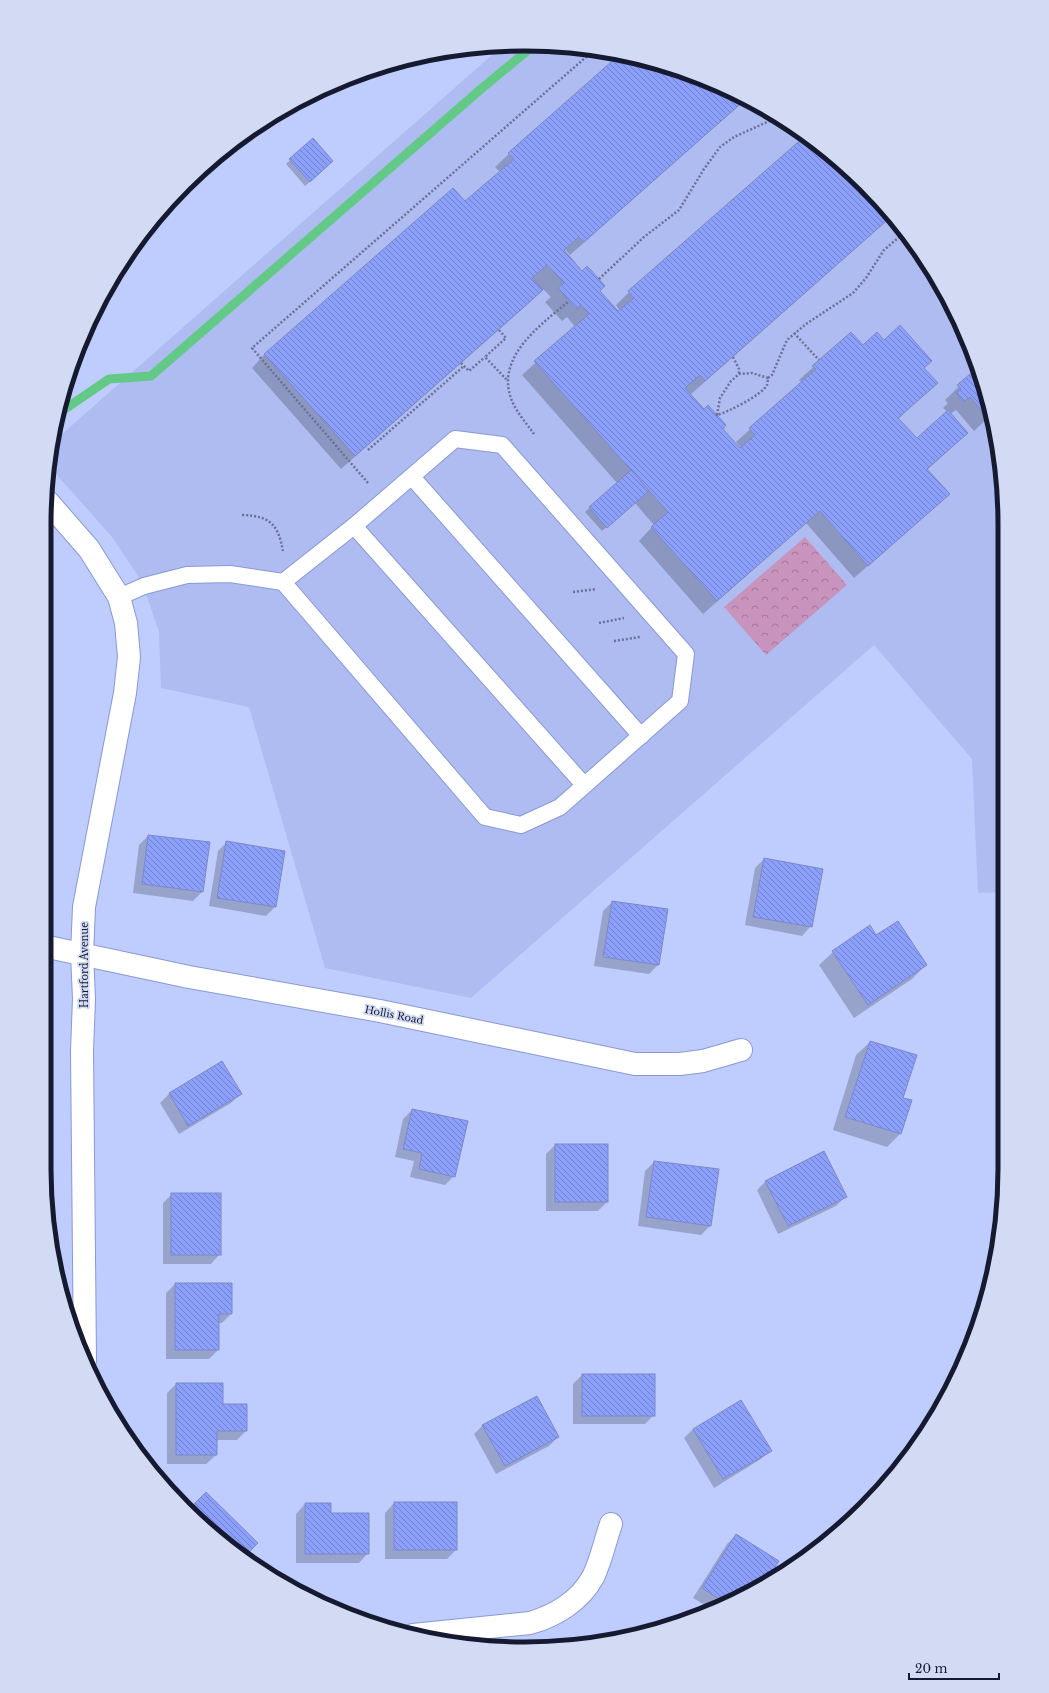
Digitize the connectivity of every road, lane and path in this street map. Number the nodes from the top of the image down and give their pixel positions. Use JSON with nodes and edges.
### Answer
{"nodes":[{"id":1,"x":588,"y":55,"type":"edge"},
{"id":2,"x":771,"y":120,"type":"edge"},
{"id":3,"x":900,"y":236,"type":"edge"},
{"id":4,"x":599,"y":279,"type":"dead end"},
{"id":5,"x":569,"y":301,"type":"dead end"},
{"id":6,"x":499,"y":330,"type":"dead end"},
{"id":7,"x":794,"y":333,"type":"junction"},
{"id":8,"x":485,"y":356,"type":"junction"},
{"id":9,"x":733,"y":357,"type":"dead end"},
{"id":10,"x":819,"y":360,"type":"dead end"},
{"id":11,"x":461,"y":362,"type":"dead end"},
{"id":12,"x":464,"y":366,"type":"junction"},
{"id":13,"x":739,"y":374,"type":"junction"},
{"id":14,"x":768,"y":378,"type":"junction"},
{"id":15,"x":508,"y":381,"type":"junction"},
{"id":16,"x":534,"y":434,"type":"dead end"},
{"id":17,"x":368,"y":450,"type":"dead end"},
{"id":18,"x":412,"y":477,"type":"junction"},
{"id":19,"x":370,"y":485,"type":"dead end"},
{"id":20,"x":52,"y":506,"type":"edge"},
{"id":21,"x":242,"y":515,"type":"dead end"},
{"id":22,"x":354,"y":526,"type":"junction"},
{"id":23,"x":283,"y":552,"type":"dead end"},
{"id":24,"x":283,"y":582,"type":"junction"},
{"id":25,"x":119,"y":597,"type":"junction"},
{"id":26,"x":641,"y":736,"type":"junction"},
{"id":27,"x":584,"y":785,"type":"junction"},
{"id":28,"x":51,"y":948,"type":"edge"},
{"id":29,"x":82,"y":954,"type":"junction"},
{"id":30,"x":741,"y":1050,"type":"dead end"},
{"id":31,"x":85,"y":1344,"type":"edge"},
{"id":32,"x":611,"y":1524,"type":"dead end"},
{"id":33,"x":432,"y":1633,"type":"edge"}],
"edges":[{"from":1,"to":19,"type":"path"},
{"from":2,"to":4,"type":"path"},
{"from":3,"to":7,"type":"path"},
{"from":5,"to":15,"type":"path"},
{"from":6,"to":8,"type":"path"},
{"from":7,"to":10,"type":"path"},
{"from":7,"to":14,"type":"path"},
{"from":8,"to":12,"type":"path"},
{"from":8,"to":15,"type":"path"},
{"from":9,"to":13,"type":"path"},
{"from":11,"to":12,"type":"path"},
{"from":12,"to":17,"type":"path"},
{"from":13,"to":14,"type":"path"},
{"from":13,"to":14,"type":"path"},
{"from":15,"to":16,"type":"path"},
{"from":18,"to":22,"type":"lane"},
{"from":18,"to":26,"type":"lane"},
{"from":18,"to":26,"type":"lane"},
{"from":20,"to":25,"type":"street","name":"Hartford Avenue"},
{"from":21,"to":23,"type":"path"},
{"from":22,"to":24,"type":"lane"},
{"from":22,"to":27,"type":"lane"},
{"from":24,"to":25,"type":"lane"},
{"from":24,"to":27,"type":"lane"},
{"from":25,"to":29,"type":"street","name":"Hartford Avenue"},
{"from":26,"to":27,"type":"lane"},
{"from":28,"to":29,"type":"street","name":"Hollis Road"},
{"from":29,"to":30,"type":"street","name":"Hollis Road"},
{"from":29,"to":31,"type":"street","name":"Hartford Avenue"},
{"from":32,"to":33,"type":"street"}]}
